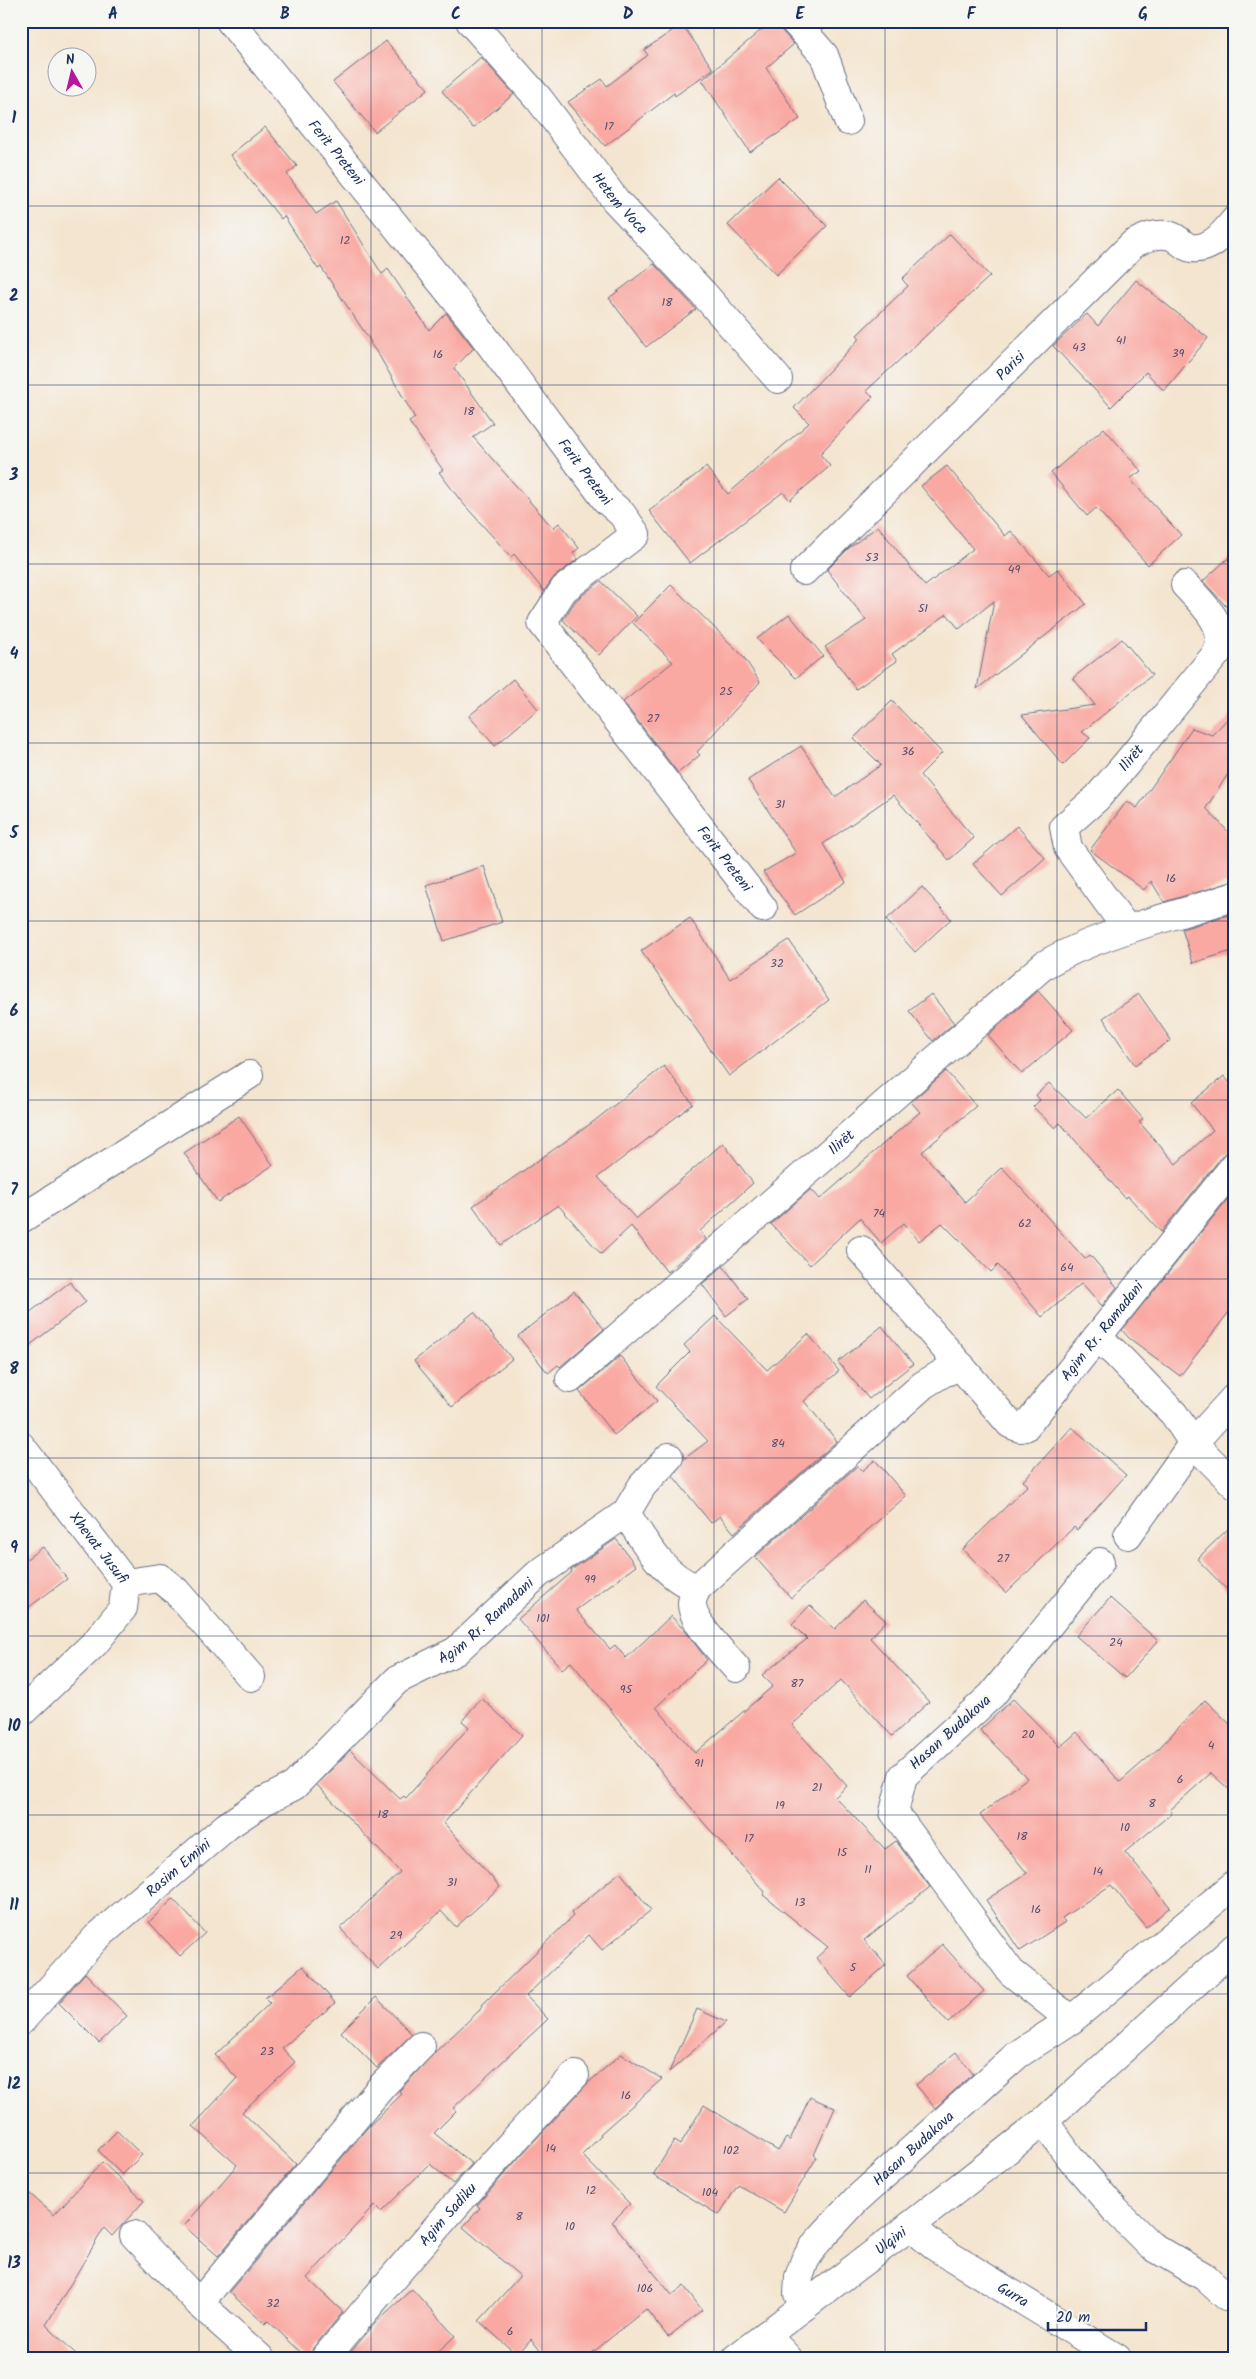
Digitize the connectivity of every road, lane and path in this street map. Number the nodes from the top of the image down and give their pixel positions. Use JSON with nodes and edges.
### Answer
{"nodes":[{"id":1,"x":230,"y":21,"type":"edge"},
{"id":2,"x":470,"y":21,"type":"edge"},
{"id":3,"x":794,"y":21,"type":"edge"},
{"id":4,"x":848,"y":121,"type":"dead end"},
{"id":5,"x":1235,"y":220,"type":"edge"},
{"id":6,"x":778,"y":379,"type":"dead end"},
{"id":7,"x":804,"y":572,"type":"dead end"},
{"id":8,"x":1185,"y":585,"type":"dead end"},
{"id":9,"x":1235,"y":896,"type":"edge"},
{"id":10,"x":763,"y":908,"type":"dead end"},
{"id":11,"x":1127,"y":929,"type":"junction"},
{"id":12,"x":249,"y":1075,"type":"dead end"},
{"id":13,"x":1235,"y":1165,"type":"edge"},
{"id":14,"x":21,"y":1219,"type":"edge"},
{"id":15,"x":861,"y":1250,"type":"dead end"},
{"id":16,"x":1097,"y":1337,"type":"junction"},
{"id":17,"x":961,"y":1366,"type":"junction"},
{"id":18,"x":570,"y":1379,"type":"dead end"},
{"id":19,"x":1235,"y":1397,"type":"edge"},
{"id":20,"x":1194,"y":1443,"type":"junction"},
{"id":21,"x":21,"y":1446,"type":"edge"},
{"id":22,"x":669,"y":1457,"type":"dead end"},
{"id":23,"x":1235,"y":1485,"type":"edge"},
{"id":24,"x":626,"y":1513,"type":"junction"},
{"id":25,"x":1128,"y":1535,"type":"dead end"},
{"id":26,"x":1100,"y":1562,"type":"dead end"},
{"id":27,"x":126,"y":1582,"type":"junction"},
{"id":28,"x":697,"y":1588,"type":"junction"},
{"id":29,"x":736,"y":1668,"type":"dead end"},
{"id":30,"x":251,"y":1677,"type":"dead end"},
{"id":31,"x":21,"y":1713,"type":"edge"},
{"id":32,"x":348,"y":1730,"type":"joint"},
{"id":33,"x":1235,"y":1884,"type":"edge"},
{"id":34,"x":1235,"y":1948,"type":"edge"},
{"id":35,"x":1072,"y":2020,"type":"junction"},
{"id":36,"x":21,"y":2021,"type":"edge"},
{"id":37,"x":421,"y":2046,"type":"dead end"},
{"id":38,"x":575,"y":2075,"type":"dead end"},
{"id":39,"x":1044,"y":2121,"type":"junction"},
{"id":40,"x":910,"y":2226,"type":"junction"},
{"id":41,"x":134,"y":2235,"type":"dead end"},
{"id":42,"x":1226,"y":2296,"type":"dead end"},
{"id":43,"x":199,"y":2303,"type":"junction"},
{"id":44,"x":805,"y":2306,"type":"junction"},
{"id":45,"x":766,"y":2335,"type":"junction"},
{"id":46,"x":260,"y":2358,"type":"edge"},
{"id":47,"x":325,"y":2358,"type":"edge"},
{"id":48,"x":736,"y":2358,"type":"edge"},
{"id":49,"x":788,"y":2358,"type":"edge"},
{"id":50,"x":1117,"y":2358,"type":"edge"}],
"edges":[{"from":1,"to":10,"type":"street","name":"Ferit Preteni"},
{"from":2,"to":6,"type":"street","name":"Hetem Voca"},
{"from":3,"to":4,"type":"street"},
{"from":5,"to":7,"type":"street","name":"Parisi"},
{"from":8,"to":11,"type":"street","name":"Ilirët"},
{"from":9,"to":11,"type":"street","name":"Ilirët"},
{"from":11,"to":18,"type":"street","name":"Ilirët"},
{"from":12,"to":14,"type":"street"},
{"from":13,"to":16,"type":"street","name":"Agim Rr. Ramadani"},
{"from":15,"to":17,"type":"street","name":"Agim Rr. Ramadani"},
{"from":16,"to":17,"type":"street","name":"Agim Rr. Ramadani"},
{"from":16,"to":20,"type":"street"},
{"from":17,"to":28,"type":"street"},
{"from":19,"to":20,"type":"street"},
{"from":20,"to":23,"type":"street"},
{"from":20,"to":25,"type":"street"},
{"from":21,"to":27,"type":"street","name":"Xhevat Jusufi"},
{"from":22,"to":24,"type":"street","name":"Agim Rr. Ramadani"},
{"from":24,"to":28,"type":"street"},
{"from":24,"to":32,"type":"street","name":"Agim Rr. Ramadani"},
{"from":26,"to":35,"type":"street","name":"Hasan Budakova"},
{"from":27,"to":30,"type":"street"},
{"from":27,"to":31,"type":"street","name":"Xhevat Jusufi"},
{"from":28,"to":29,"type":"street"},
{"from":32,"to":36,"type":"street","name":"Rasim Emini"},
{"from":33,"to":35,"type":"street","name":"Hasan Budakova"},
{"from":34,"to":39,"type":"street","name":"Ulqini"},
{"from":35,"to":44,"type":"street","name":"Hasan Budakova"},
{"from":37,"to":43,"type":"street"},
{"from":38,"to":47,"type":"street","name":"Agim Sadiku"},
{"from":39,"to":40,"type":"street","name":"Ulqini"},
{"from":39,"to":42,"type":"street"},
{"from":40,"to":44,"type":"street","name":"Ulqini"},
{"from":40,"to":50,"type":"street","name":"Gurra"},
{"from":41,"to":43,"type":"street"},
{"from":43,"to":46,"type":"street"},
{"from":44,"to":45,"type":"street","name":"Ulqini"},
{"from":45,"to":48,"type":"street","name":"Ulqini"},
{"from":45,"to":49,"type":"street"}]}
